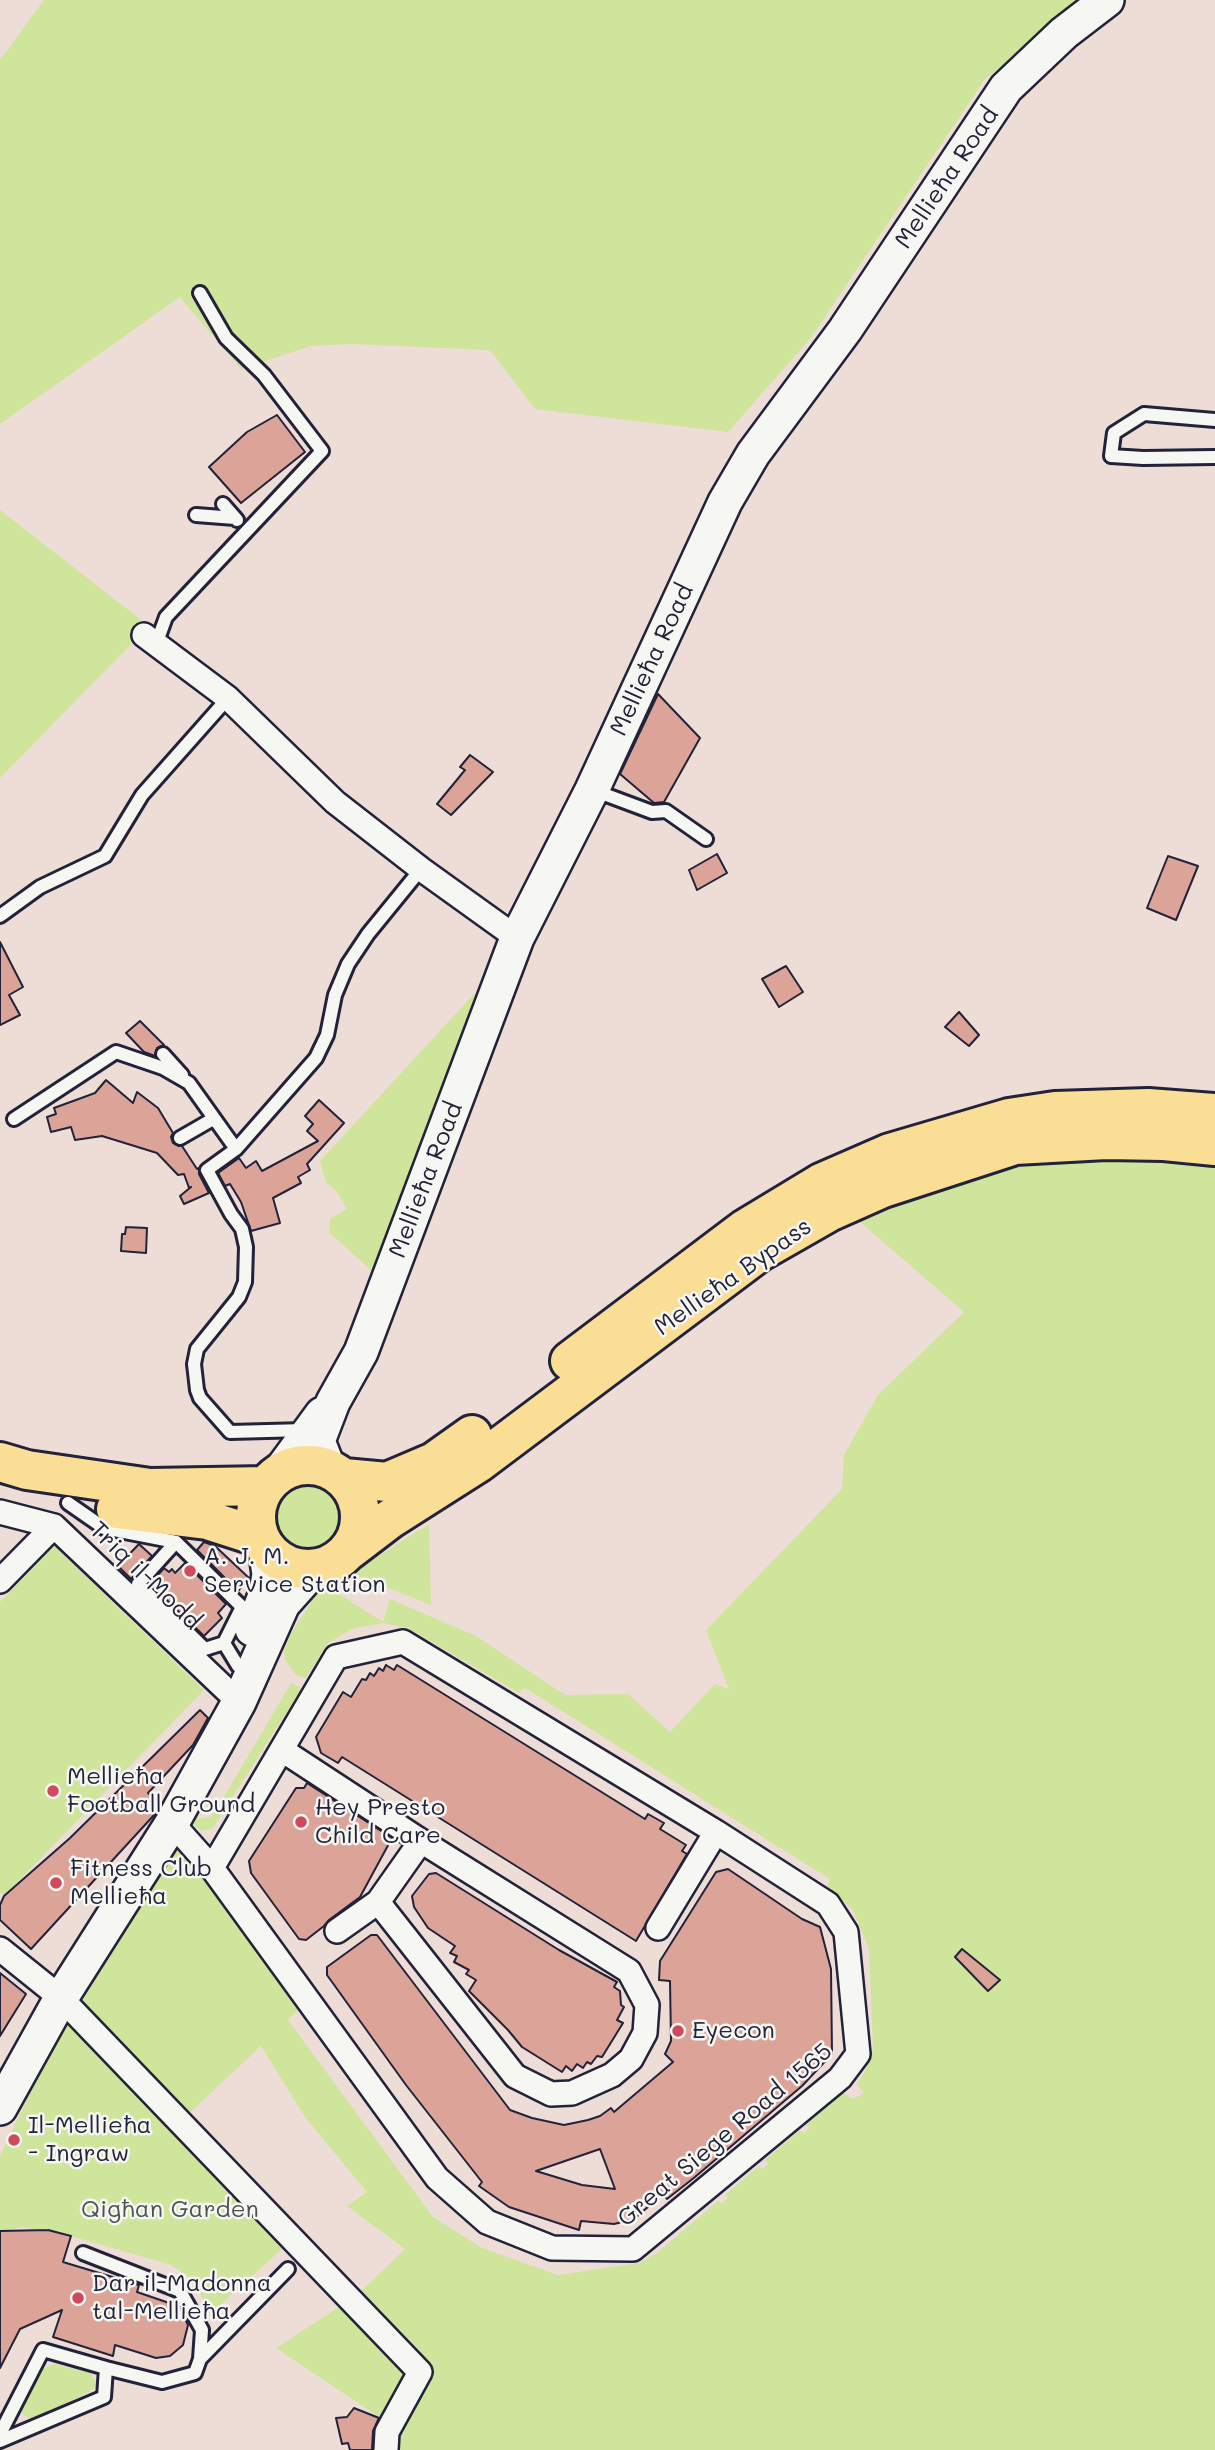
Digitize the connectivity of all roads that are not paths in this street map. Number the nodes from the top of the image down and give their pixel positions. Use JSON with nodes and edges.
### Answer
{"nodes":[{"id":1,"x":1107,"y":0,"type":"edge"},
{"id":2,"x":200,"y":293,"type":"dead end"},
{"id":3,"x":1215,"y":420,"type":"edge"},
{"id":4,"x":1215,"y":457,"type":"edge"},
{"id":5,"x":223,"y":504,"type":"dead end"},
{"id":6,"x":196,"y":515,"type":"dead end"},
{"id":7,"x":235,"y":517,"type":"junction"},
{"id":8,"x":247,"y":530,"type":"junction"},
{"id":9,"x":152,"y":641,"type":"joint"},
{"id":10,"x":228,"y":698,"type":"junction"},
{"id":11,"x":592,"y":790,"type":"junction"},
{"id":12,"x":706,"y":839,"type":"dead end"},
{"id":13,"x":421,"y":869,"type":"junction"},
{"id":14,"x":0,"y":916,"type":"edge"},
{"id":15,"x":517,"y":938,"type":"junction"},
{"id":16,"x":163,"y":1054,"type":"dead end"},
{"id":17,"x":189,"y":1083,"type":"junction"},
{"id":18,"x":1215,"y":1113,"type":"edge"},
{"id":19,"x":14,"y":1119,"type":"dead end"},
{"id":20,"x":213,"y":1119,"type":"junction"},
{"id":21,"x":180,"y":1138,"type":"dead end"},
{"id":22,"x":1215,"y":1146,"type":"edge"},
{"id":23,"x":236,"y":1149,"type":"junction"},
{"id":24,"x":333,"y":1402,"type":"junction"},
{"id":25,"x":309,"y":1430,"type":"junction"},
{"id":26,"x":0,"y":1462,"type":"edge"},
{"id":27,"x":336,"y":1474,"type":"junction"},
{"id":28,"x":272,"y":1480,"type":"junction"},
{"id":29,"x":0,"y":1488,"type":"edge"},
{"id":30,"x":0,"y":1512,"type":"edge"},
{"id":31,"x":61,"y":1514,"type":"junction"},
{"id":32,"x":176,"y":1542,"type":"junction"},
{"id":33,"x":262,"y":1542,"type":"junction"},
{"id":34,"x":332,"y":1559,"type":"junction"},
{"id":35,"x":0,"y":1581,"type":"edge"},
{"id":36,"x":231,"y":1654,"type":"junction"},
{"id":37,"x":240,"y":1702,"type":"junction"},
{"id":38,"x":282,"y":1750,"type":"junction"},
{"id":39,"x":172,"y":1823,"type":"junction"},
{"id":40,"x":716,"y":1832,"type":"junction"},
{"id":41,"x":421,"y":1841,"type":"junction"},
{"id":42,"x":212,"y":1868,"type":"junction"},
{"id":43,"x":378,"y":1902,"type":"junction"},
{"id":44,"x":658,"y":1928,"type":"dead end"},
{"id":45,"x":337,"y":1931,"type":"dead end"},
{"id":46,"x":0,"y":1950,"type":"edge"},
{"id":47,"x":61,"y":1998,"type":"junction"},
{"id":48,"x":0,"y":2108,"type":"edge"},
{"id":49,"x":83,"y":2253,"type":"dead end"},
{"id":50,"x":288,"y":2269,"type":"dead end"},
{"id":51,"x":200,"y":2359,"type":"junction"},
{"id":52,"x":106,"y":2368,"type":"junction"},
{"id":53,"x":0,"y":2434,"type":"edge"},
{"id":54,"x":0,"y":2441,"type":"edge"},
{"id":55,"x":386,"y":2450,"type":"edge"}],
"edges":[{"from":1,"to":11,"type":"main road","name":"Mellieħa Road"},
{"from":2,"to":8,"type":"lane"},
{"from":3,"to":4,"type":"lane"},
{"from":5,"to":7,"type":"lane"},
{"from":6,"to":7,"type":"lane"},
{"from":7,"to":8,"type":"lane"},
{"from":8,"to":9,"type":"lane"},
{"from":9,"to":10,"type":"street"},
{"from":10,"to":13,"type":"street"},
{"from":10,"to":14,"type":"lane"},
{"from":11,"to":12,"type":"lane"},
{"from":11,"to":15,"type":"main road","name":"Mellieħa Road"},
{"from":13,"to":15,"type":"street"},
{"from":13,"to":23,"type":"lane"},
{"from":15,"to":24,"type":"main road","name":"Mellieħa Road"},
{"from":16,"to":17,"type":"lane"},
{"from":17,"to":19,"type":"lane"},
{"from":17,"to":20,"type":"lane"},
{"from":18,"to":27,"type":"highway","name":"Mellieħa Bypass"},
{"from":20,"to":21,"type":"lane"},
{"from":20,"to":23,"type":"lane"},
{"from":22,"to":34,"type":"highway","name":"Mellieħa Bypass"},
{"from":23,"to":25,"type":"lane"},
{"from":24,"to":25,"type":"main road","name":"Mellieħa Road"},
{"from":24,"to":27,"type":"main road","name":"Mellieħa Road"},
{"from":25,"to":28,"type":"main road","name":"Mellieħa Road"},
{"from":26,"to":28,"type":"highway"},
{"from":27,"to":28,"type":"highway"},
{"from":27,"to":34,"type":"highway"},
{"from":28,"to":33,"type":"highway"},
{"from":29,"to":31,"type":"highway"},
{"from":30,"to":31,"type":"street","name":"Triq il-Modd"},
{"from":31,"to":32,"type":"lane"},
{"from":31,"to":33,"type":"highway"},
{"from":31,"to":35,"type":"street"},
{"from":31,"to":37,"type":"street","name":"Triq il-Modd"},
{"from":32,"to":36,"type":"lane"},
{"from":32,"to":36,"type":"lane"},
{"from":33,"to":34,"type":"highway"},
{"from":33,"to":36,"type":"main road"},
{"from":34,"to":37,"type":"main road"},
{"from":36,"to":37,"type":"main road"},
{"from":37,"to":39,"type":"main road"},
{"from":38,"to":40,"type":"street","name":"Great Siege Road 1565"},
{"from":38,"to":41,"type":"street"},
{"from":38,"to":42,"type":"street","name":"Great Siege Road 1565"},
{"from":39,"to":42,"type":"street","name":"Great Siege Road 1565"},
{"from":39,"to":47,"type":"main road"},
{"from":40,"to":42,"type":"street","name":"Great Siege Road 1565"},
{"from":40,"to":44,"type":"street"},
{"from":41,"to":43,"type":"street"},
{"from":41,"to":43,"type":"street"},
{"from":43,"to":45,"type":"street"},
{"from":46,"to":47,"type":"street"},
{"from":47,"to":48,"type":"main road"},
{"from":47,"to":55,"type":"street"},
{"from":49,"to":51,"type":"lane"},
{"from":50,"to":51,"type":"lane"},
{"from":51,"to":52,"type":"lane"},
{"from":52,"to":53,"type":"lane"},
{"from":52,"to":54,"type":"lane"}]}
